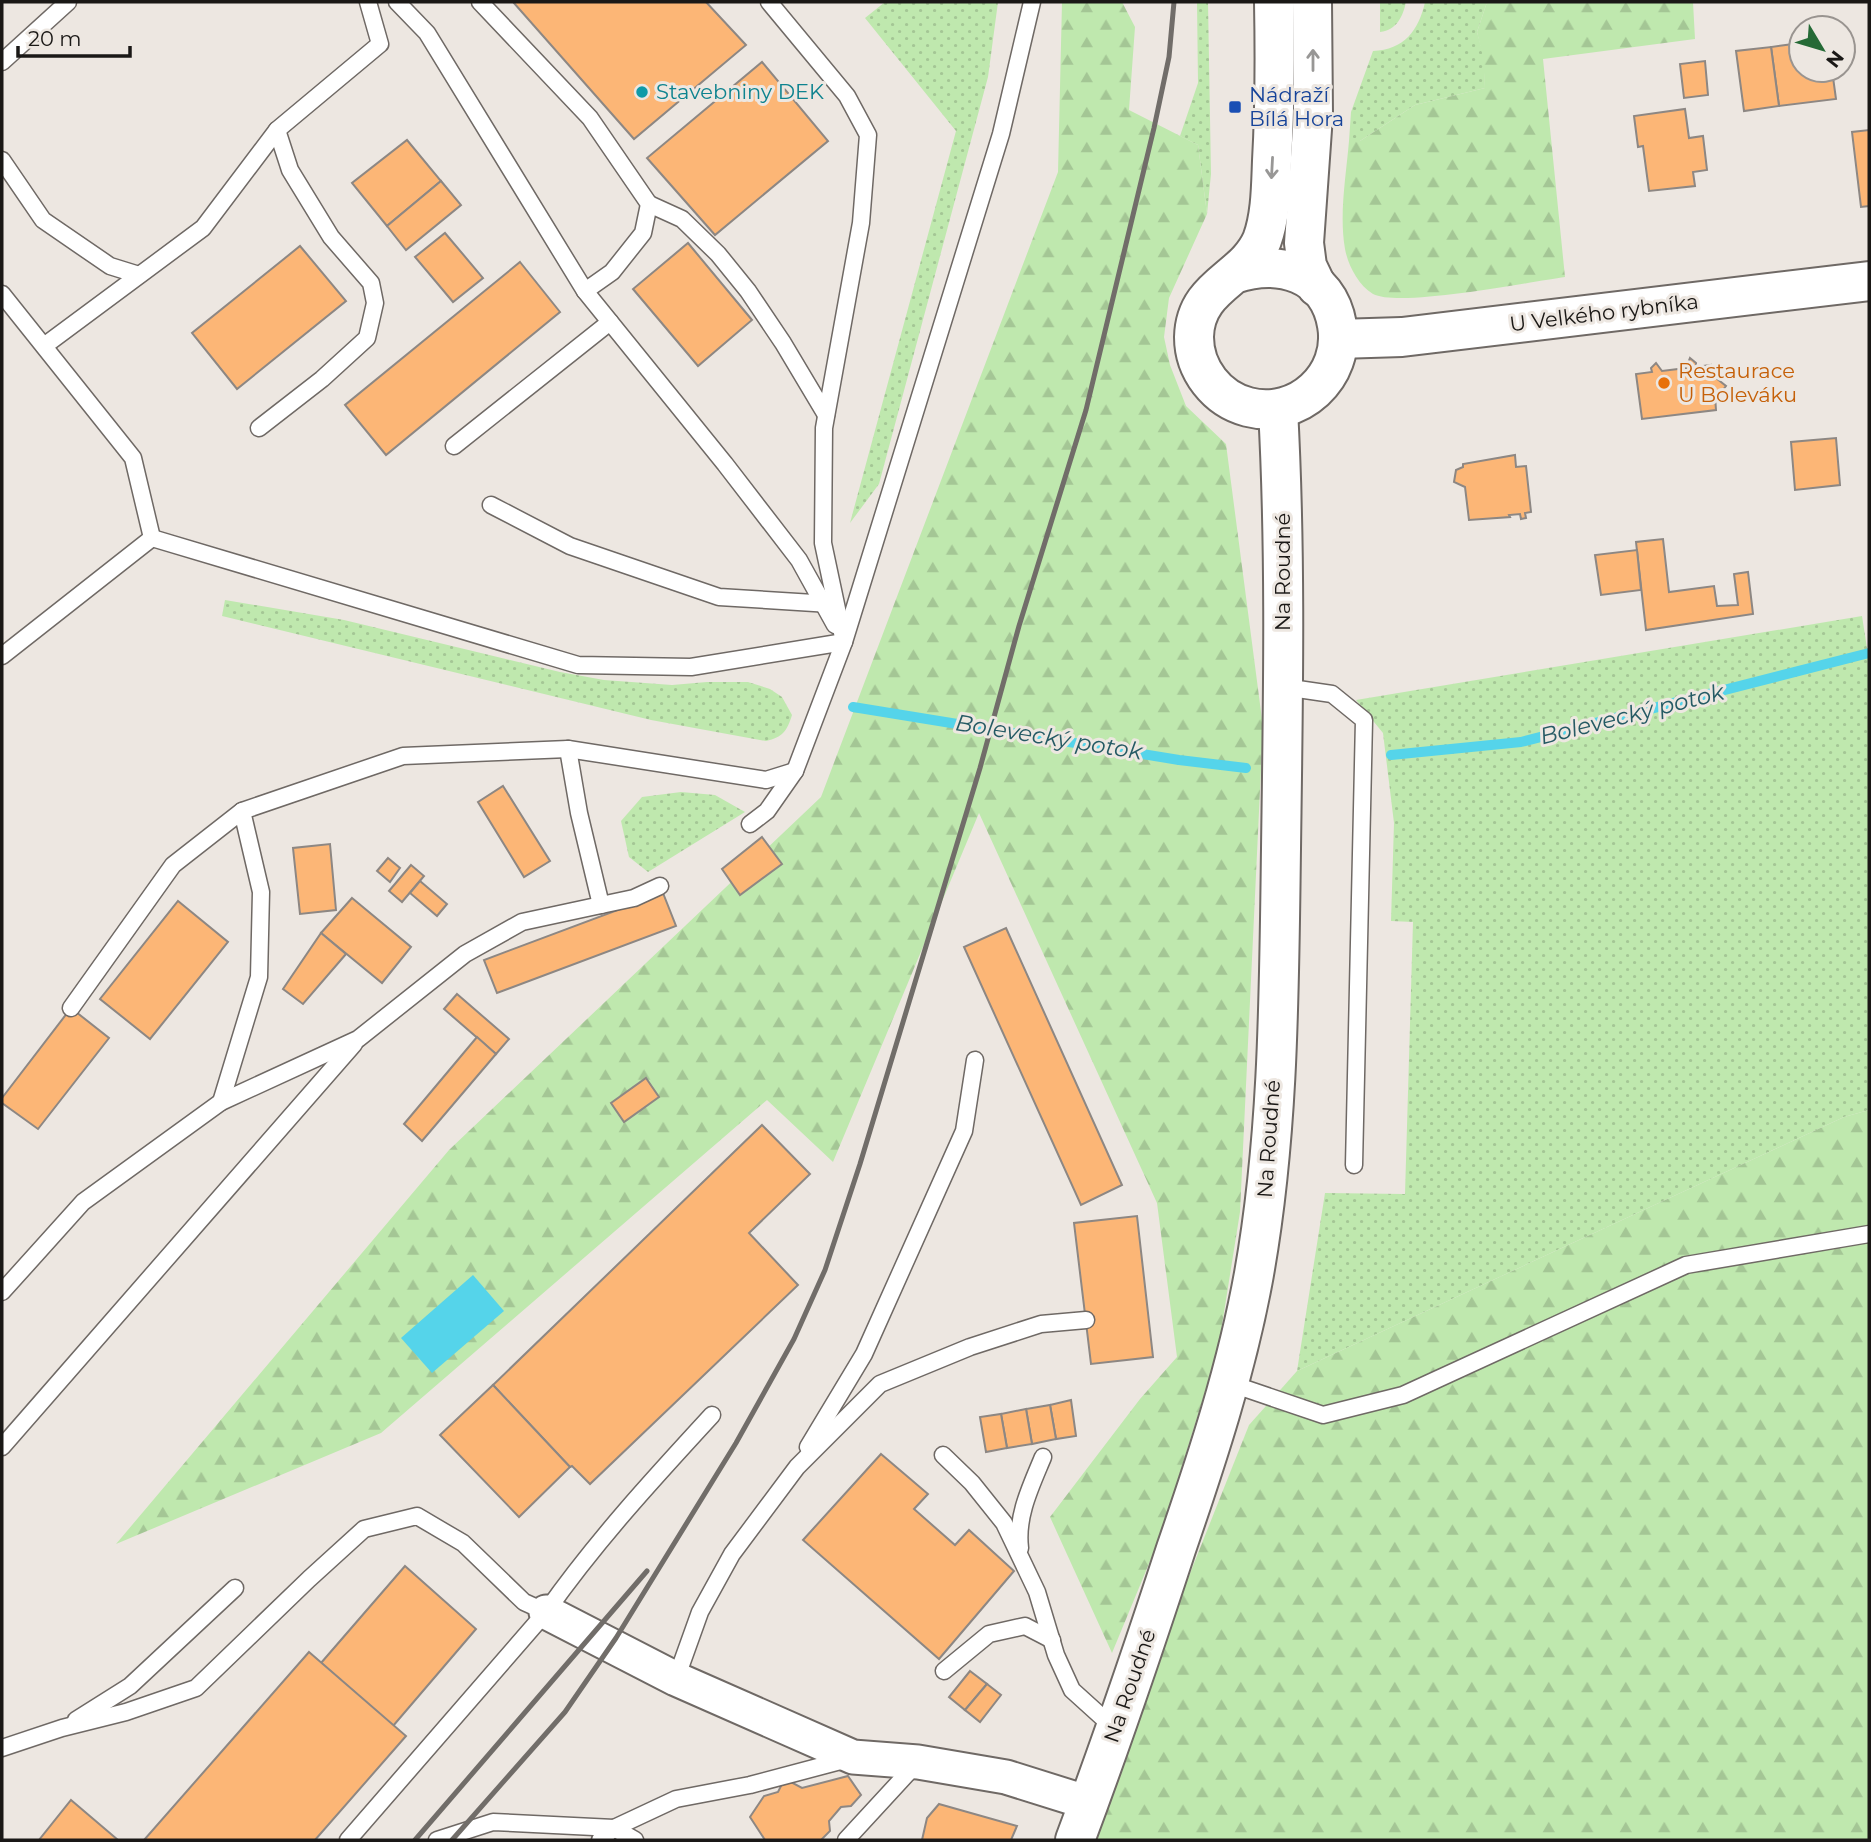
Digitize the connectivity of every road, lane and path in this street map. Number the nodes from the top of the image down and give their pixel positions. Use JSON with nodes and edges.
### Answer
{"nodes":[{"id":1,"x":68,"y":2,"type":"edge"},
{"id":2,"x":368,"y":2,"type":"edge"},
{"id":3,"x":397,"y":2,"type":"edge"},
{"id":4,"x":480,"y":2,"type":"edge"},
{"id":5,"x":769,"y":2,"type":"edge"},
{"id":6,"x":1031,"y":2,"type":"edge"},
{"id":7,"x":1273,"y":2,"type":"edge"},
{"id":8,"x":1312,"y":2,"type":"edge"},
{"id":9,"x":2,"y":62,"type":"edge"},
{"id":10,"x":277,"y":130,"type":"junction"},
{"id":11,"x":2,"y":160,"type":"edge"},
{"id":12,"x":649,"y":204,"type":"junction"},
{"id":13,"x":1234,"y":274,"type":"junction"},
{"id":14,"x":139,"y":275,"type":"junction"},
{"id":15,"x":1869,"y":281,"type":"edge"},
{"id":16,"x":1317,"y":287,"type":"junction"},
{"id":17,"x":585,"y":291,"type":"junction"},
{"id":18,"x":2,"y":294,"type":"edge"},
{"id":19,"x":610,"y":322,"type":"junction"},
{"id":20,"x":1338,"y":339,"type":"junction"},
{"id":21,"x":44,"y":346,"type":"junction"},
{"id":22,"x":1279,"y":409,"type":"junction"},
{"id":23,"x":826,"y":415,"type":"junction"},
{"id":24,"x":259,"y":428,"type":"dead end"},
{"id":25,"x":454,"y":446,"type":"dead end"},
{"id":26,"x":491,"y":505,"type":"dead end"},
{"id":27,"x":152,"y":538,"type":"junction"},
{"id":28,"x":829,"y":604,"type":"junction"},
{"id":29,"x":844,"y":642,"type":"junction"},
{"id":30,"x":2,"y":656,"type":"edge"},
{"id":31,"x":1284,"y":687,"type":"junction"},
{"id":32,"x":568,"y":749,"type":"junction"},
{"id":33,"x":795,"y":771,"type":"junction"},
{"id":34,"x":243,"y":811,"type":"junction"},
{"id":35,"x":750,"y":824,"type":"dead end"},
{"id":36,"x":660,"y":886,"type":"dead end"},
{"id":37,"x":601,"y":905,"type":"junction"},
{"id":38,"x":71,"y":1008,"type":"dead end"},
{"id":39,"x":358,"y":1039,"type":"junction"},
{"id":40,"x":975,"y":1060,"type":"dead end"},
{"id":41,"x":221,"y":1102,"type":"junction"},
{"id":42,"x":1354,"y":1165,"type":"dead end"},
{"id":43,"x":1869,"y":1234,"type":"edge"},
{"id":44,"x":2,"y":1292,"type":"edge"},
{"id":45,"x":1086,"y":1320,"type":"dead end"},
{"id":46,"x":1229,"y":1383,"type":"junction"},
{"id":47,"x":712,"y":1415,"type":"dead end"},
{"id":48,"x":2,"y":1447,"type":"edge"},
{"id":49,"x":943,"y":1455,"type":"dead end"},
{"id":50,"x":1043,"y":1457,"type":"dead end"},
{"id":51,"x":797,"y":1467,"type":"junction"},
{"id":52,"x":1022,"y":1559,"type":"junction"},
{"id":53,"x":235,"y":1588,"type":"dead end"},
{"id":54,"x":546,"y":1612,"type":"junction"},
{"id":55,"x":1052,"y":1640,"type":"junction"},
{"id":56,"x":944,"y":1671,"type":"dead end"},
{"id":57,"x":676,"y":1679,"type":"junction"},
{"id":58,"x":62,"y":1728,"type":"junction"},
{"id":59,"x":1116,"y":1730,"type":"junction"},
{"id":60,"x":2,"y":1748,"type":"edge"},
{"id":61,"x":853,"y":1757,"type":"junction"},
{"id":62,"x":918,"y":1762,"type":"junction"},
{"id":63,"x":1089,"y":1803,"type":"junction"},
{"id":64,"x":614,"y":1828,"type":"junction"},
{"id":65,"x":348,"y":1840,"type":"edge"},
{"id":66,"x":437,"y":1840,"type":"edge"},
{"id":67,"x":600,"y":1840,"type":"edge"},
{"id":68,"x":635,"y":1840,"type":"edge"},
{"id":69,"x":846,"y":1840,"type":"edge"},
{"id":70,"x":1074,"y":1840,"type":"edge"}],
"edges":[{"from":1,"to":9,"type":"lane"},
{"from":2,"to":10,"type":"lane"},
{"from":3,"to":17,"type":"lane"},
{"from":4,"to":12,"type":"lane"},
{"from":5,"to":23,"type":"lane"},
{"from":6,"to":29,"type":"lane"},
{"from":7,"to":13,"type":"main road","one_way":true},
{"from":16,"to":8,"type":"main road","one_way":true},
{"from":10,"to":14,"type":"lane"},
{"from":10,"to":24,"type":"lane"},
{"from":11,"to":14,"type":"lane"},
{"from":12,"to":17,"type":"lane"},
{"from":12,"to":23,"type":"lane"},
{"from":13,"to":16,"type":"main road"},
{"from":13,"to":22,"type":"main road"},
{"from":14,"to":21,"type":"lane"},
{"from":15,"to":20,"type":"main road","name":"U Velkého rybníka"},
{"from":16,"to":20,"type":"main road"},
{"from":17,"to":19,"type":"lane"},
{"from":18,"to":21,"type":"lane"},
{"from":19,"to":25,"type":"lane"},
{"from":19,"to":28,"type":"lane"},
{"from":20,"to":22,"type":"main road"},
{"from":21,"to":27,"type":"lane"},
{"from":22,"to":31,"type":"main road","name":"Na Roudné"},
{"from":23,"to":28,"type":"lane"},
{"from":26,"to":28,"type":"lane"},
{"from":27,"to":29,"type":"lane"},
{"from":27,"to":30,"type":"lane"},
{"from":28,"to":29,"type":"lane"},
{"from":29,"to":33,"type":"lane"},
{"from":31,"to":42,"type":"lane"},
{"from":31,"to":46,"type":"main road","name":"Na Roudné"},
{"from":32,"to":33,"type":"lane"},
{"from":32,"to":34,"type":"lane"},
{"from":32,"to":37,"type":"lane"},
{"from":33,"to":35,"type":"lane"},
{"from":34,"to":38,"type":"lane"},
{"from":34,"to":41,"type":"lane"},
{"from":36,"to":37,"type":"lane"},
{"from":37,"to":39,"type":"lane"},
{"from":39,"to":41,"type":"lane"},
{"from":39,"to":48,"type":"lane"},
{"from":40,"to":51,"type":"lane"},
{"from":41,"to":44,"type":"lane"},
{"from":43,"to":46,"type":"lane"},
{"from":45,"to":51,"type":"lane"},
{"from":46,"to":59,"type":"main road","name":"Na Roudné"},
{"from":47,"to":54,"type":"lane"},
{"from":49,"to":52,"type":"lane"},
{"from":50,"to":52,"type":"lane"},
{"from":51,"to":57,"type":"lane"},
{"from":52,"to":55,"type":"lane"},
{"from":53,"to":58,"type":"lane"},
{"from":54,"to":57,"type":"street"},
{"from":54,"to":58,"type":"lane"},
{"from":54,"to":65,"type":"lane"},
{"from":55,"to":56,"type":"lane"},
{"from":55,"to":59,"type":"lane"},
{"from":57,"to":61,"type":"street"},
{"from":58,"to":60,"type":"lane"},
{"from":59,"to":63,"type":"main road","name":"Na Roudné"},
{"from":61,"to":62,"type":"street"},
{"from":61,"to":64,"type":"lane"},
{"from":62,"to":63,"type":"street"},
{"from":62,"to":69,"type":"lane"},
{"from":63,"to":70,"type":"main road","name":"Na Roudné"},
{"from":64,"to":66,"type":"lane"},
{"from":64,"to":67,"type":"lane"},
{"from":64,"to":68,"type":"lane"}]}
